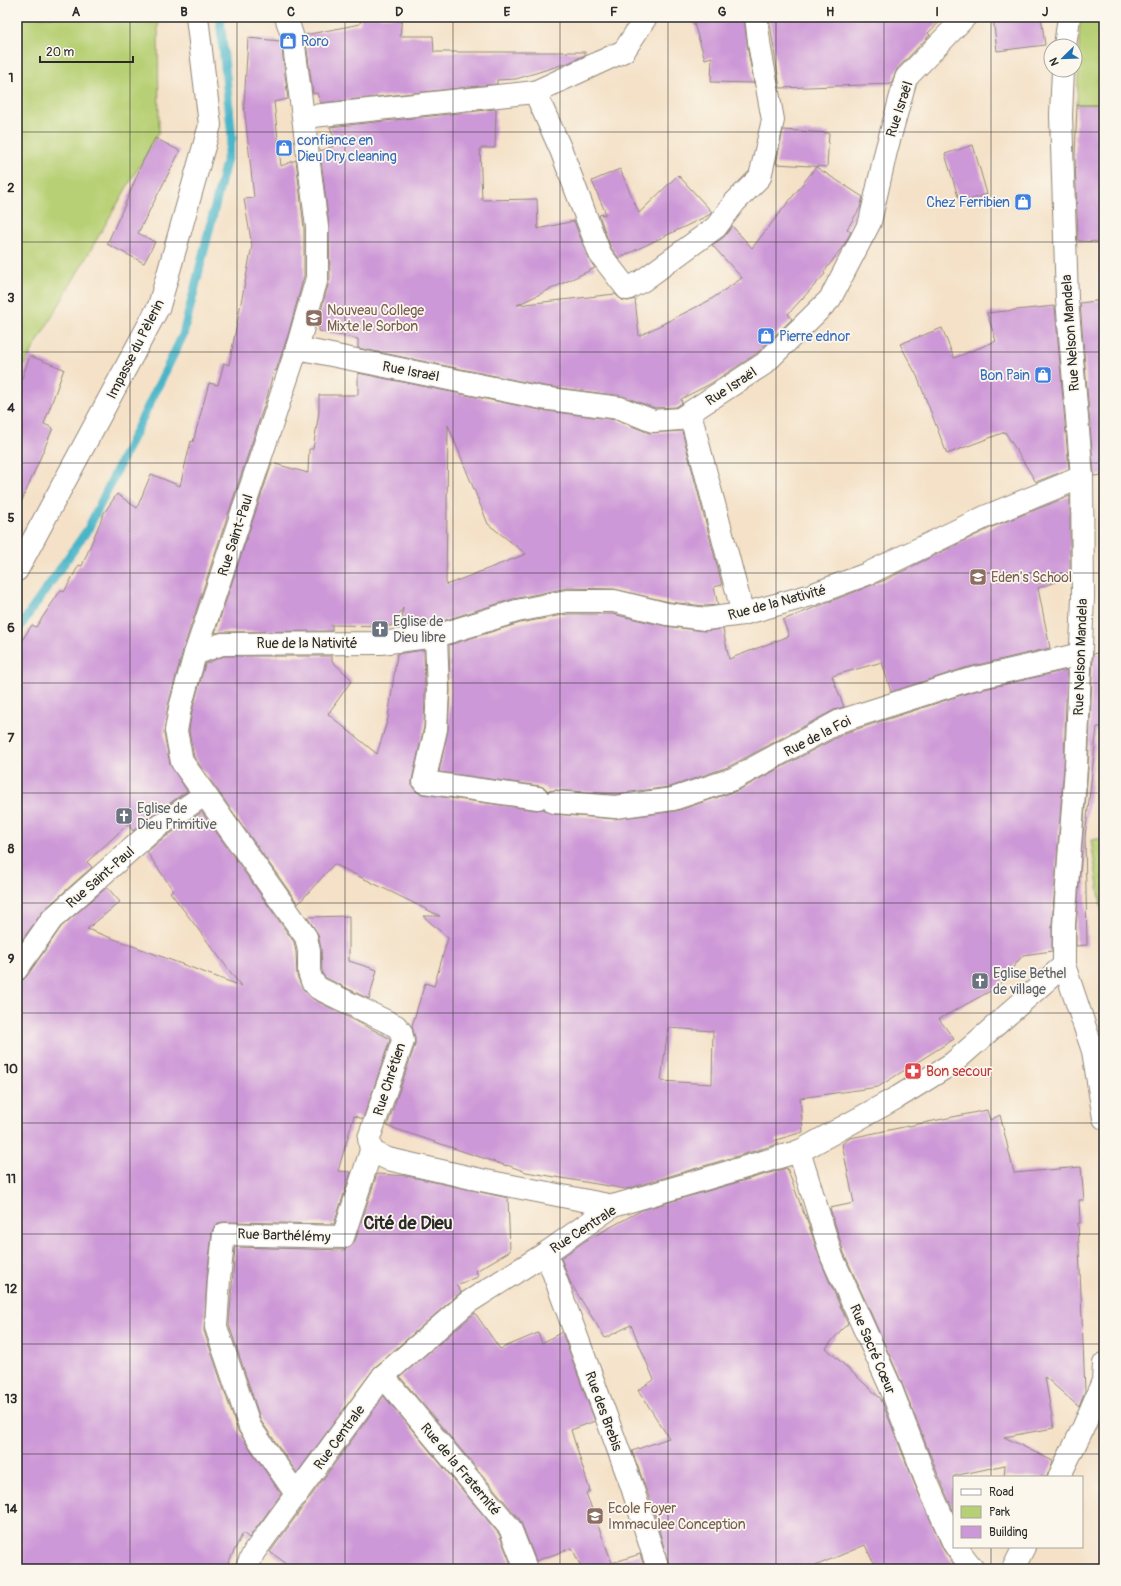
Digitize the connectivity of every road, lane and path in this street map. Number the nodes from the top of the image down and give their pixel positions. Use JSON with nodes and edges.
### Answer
{"nodes":[{"id":1,"x":197,"y":17,"type":"edge"},
{"id":2,"x":286,"y":17,"type":"edge"},
{"id":3,"x":646,"y":17,"type":"edge"},
{"id":4,"x":756,"y":17,"type":"edge"},
{"id":5,"x":965,"y":17,"type":"edge"},
{"id":6,"x":1069,"y":17,"type":"edge"},
{"id":7,"x":1066,"y":38,"type":"edge"},
{"id":8,"x":1063,"y":78,"type":"edge"},
{"id":9,"x":535,"y":92,"type":"junction"},
{"id":10,"x":304,"y":117,"type":"junction"},
{"id":11,"x":297,"y":348,"type":"junction"},
{"id":12,"x":690,"y":413,"type":"junction"},
{"id":13,"x":1082,"y":477,"type":"junction"},
{"id":14,"x":17,"y":570,"type":"edge"},
{"id":15,"x":743,"y":614,"type":"junction"},
{"id":16,"x":436,"y":636,"type":"junction"},
{"id":17,"x":195,"y":654,"type":"junction"},
{"id":18,"x":1081,"y":654,"type":"junction"},
{"id":19,"x":204,"y":795,"type":"junction"},
{"id":20,"x":1064,"y":965,"type":"junction"},
{"id":21,"x":17,"y":969,"type":"edge"},
{"id":22,"x":1104,"y":1118,"type":"edge"},
{"id":23,"x":371,"y":1151,"type":"junction"},
{"id":24,"x":799,"y":1151,"type":"junction"},
{"id":25,"x":614,"y":1206,"type":"junction"},
{"id":26,"x":546,"y":1253,"type":"junction"},
{"id":27,"x":1104,"y":1364,"type":"edge"},
{"id":28,"x":383,"y":1376,"type":"junction"},
{"id":29,"x":1059,"y":1476,"type":"edge"},
{"id":30,"x":297,"y":1495,"type":"junction"},
{"id":31,"x":953,"y":1542,"type":"edge"},
{"id":32,"x":957,"y":1548,"type":"edge"},
{"id":33,"x":1023,"y":1548,"type":"edge"},
{"id":34,"x":246,"y":1569,"type":"edge"},
{"id":35,"x":526,"y":1569,"type":"edge"},
{"id":36,"x":658,"y":1569,"type":"edge"},
{"id":37,"x":973,"y":1569,"type":"edge"},
{"id":38,"x":1012,"y":1569,"type":"edge"}],
"edges":[{"from":1,"to":14,"type":"street","name":"Impasse du Pèlerin"},
{"from":2,"to":10,"type":"street","name":"Rue Saint-Paul"},
{"from":3,"to":9,"type":"street"},
{"from":4,"to":9,"type":"street"},
{"from":5,"to":12,"type":"street","name":"Rue Israël"},
{"from":6,"to":7,"type":"street"},
{"from":8,"to":13,"type":"street","name":"Rue Nelson Mandela"},
{"from":9,"to":10,"type":"street"},
{"from":10,"to":11,"type":"street","name":"Rue Saint-Paul"},
{"from":11,"to":12,"type":"street","name":"Rue Israël"},
{"from":11,"to":17,"type":"street","name":"Rue Saint-Paul"},
{"from":12,"to":15,"type":"street"},
{"from":13,"to":15,"type":"street","name":"Rue de la Nativité"},
{"from":13,"to":18,"type":"street","name":"Rue Nelson Mandela"},
{"from":15,"to":16,"type":"street","name":"Rue de la Nativité"},
{"from":16,"to":17,"type":"street","name":"Rue de la Nativité"},
{"from":16,"to":18,"type":"street","name":"Rue de la Foi"},
{"from":17,"to":19,"type":"street","name":"Rue Saint-Paul"},
{"from":18,"to":20,"type":"street","name":"Rue Nelson Mandela"},
{"from":19,"to":21,"type":"street","name":"Rue Saint-Paul"},
{"from":19,"to":23,"type":"street","name":"Rue Chrétien"},
{"from":20,"to":22,"type":"street","name":"Rue Nelson Mandela"},
{"from":20,"to":24,"type":"street","name":"Rue Centrale"},
{"from":23,"to":25,"type":"street"},
{"from":23,"to":30,"type":"street","name":"Rue Barthélémy"},
{"from":24,"to":25,"type":"street","name":"Rue Centrale"},
{"from":24,"to":31,"type":"street","name":"Rue Sacré Cœur"},
{"from":25,"to":26,"type":"street","name":"Rue Centrale"},
{"from":26,"to":28,"type":"street","name":"Rue Centrale"},
{"from":26,"to":36,"type":"street","name":"Rue des Brebis"},
{"from":27,"to":29,"type":"street"},
{"from":28,"to":30,"type":"street","name":"Rue Centrale"},
{"from":28,"to":35,"type":"street","name":"Rue de la Fraternité"},
{"from":30,"to":34,"type":"street","name":"Rue Centrale"},
{"from":32,"to":37,"type":"street"},
{"from":33,"to":38,"type":"street"}]}
